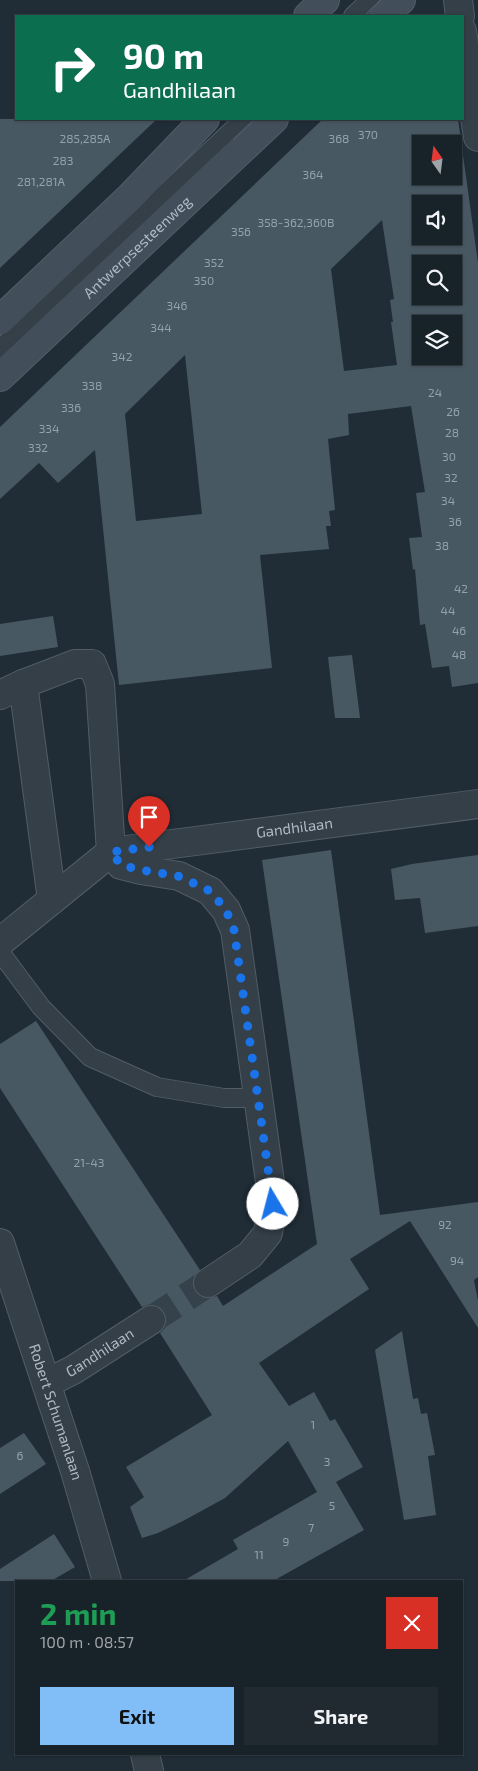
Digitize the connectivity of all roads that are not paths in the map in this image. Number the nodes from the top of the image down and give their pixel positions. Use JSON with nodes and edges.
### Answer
{"nodes":[{"id":1,"x":325,"y":0,"type":"edge"},
{"id":2,"x":370,"y":0,"type":"edge"},
{"id":3,"x":401,"y":0,"type":"edge"},
{"id":4,"x":458,"y":0,"type":"edge"},
{"id":5,"x":309,"y":15,"type":"edge"},
{"id":6,"x":354,"y":15,"type":"edge"},
{"id":7,"x":384,"y":15,"type":"edge"},
{"id":8,"x":460,"y":15,"type":"edge"},
{"id":9,"x":464,"y":44,"type":"edge"},
{"id":10,"x":204,"y":120,"type":"edge"},
{"id":11,"x":243,"y":120,"type":"edge"},
{"id":12,"x":273,"y":120,"type":"edge"},
{"id":13,"x":478,"y":137,"type":"edge"},
{"id":14,"x":0,"y":320,"type":"edge"},
{"id":15,"x":0,"y":348,"type":"edge"},
{"id":16,"x":0,"y":377,"type":"edge"},
{"id":17,"x":11,"y":690,"type":"edge"},
{"id":18,"x":478,"y":804,"type":"edge"},
{"id":19,"x":111,"y":852,"type":"junction"},
{"id":20,"x":52,"y":900,"type":"junction"},
{"id":21,"x":0,"y":942,"type":"edge"},
{"id":22,"x":0,"y":952,"type":"edge"},
{"id":23,"x":258,"y":1098,"type":"junction"},
{"id":24,"x":0,"y":1243,"type":"edge"},
{"id":25,"x":208,"y":1282,"type":"tunnel mouth"},
{"id":26,"x":151,"y":1320,"type":"tunnel mouth"},
{"id":27,"x":47,"y":1384,"type":"junction"},
{"id":28,"x":107,"y":1580,"type":"edge"},
{"id":29,"x":145,"y":1755,"type":"edge"},
{"id":30,"x":149,"y":1771,"type":"edge"}],
"edges":[{"from":1,"to":5,"type":"street"},
{"from":2,"to":6,"type":"lane"},
{"from":3,"to":7,"type":"street"},
{"from":4,"to":8,"type":"street"},
{"from":9,"to":13,"type":"street"},
{"from":10,"to":14,"type":"street"},
{"from":11,"to":15,"type":"lane"},
{"from":12,"to":16,"type":"street","name":"Antwerpsesteenweg"},
{"from":17,"to":19,"type":"street"},
{"from":17,"to":20,"type":"street"},
{"from":18,"to":19,"type":"street","name":"Gandhilaan"},
{"from":19,"to":20,"type":"street"},
{"from":19,"to":23,"type":"street"},
{"from":20,"to":21,"type":"street"},
{"from":22,"to":23,"type":"lane"},
{"from":23,"to":25,"type":"street"},
{"from":24,"to":27,"type":"street","name":"Robert Schumanlaan"},
{"from":26,"to":27,"type":"street","name":"Gandhilaan"},
{"from":27,"to":28,"type":"street","name":"Robert Schumanlaan"},
{"from":29,"to":30,"type":"street"}]}
